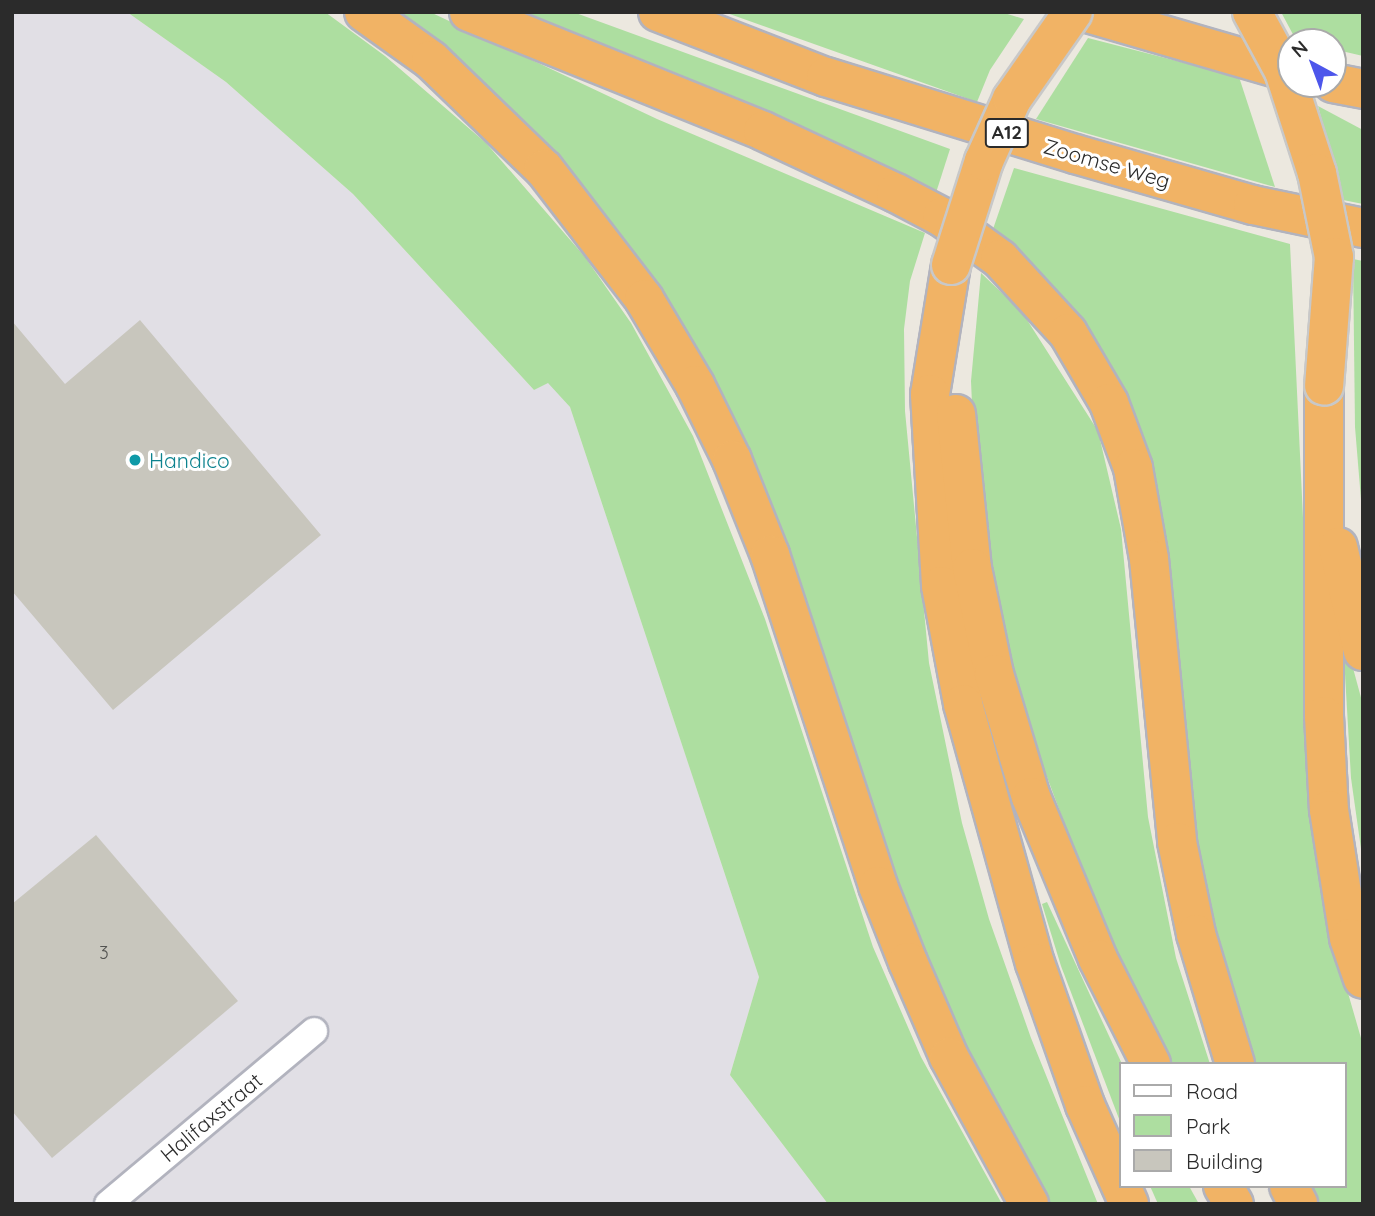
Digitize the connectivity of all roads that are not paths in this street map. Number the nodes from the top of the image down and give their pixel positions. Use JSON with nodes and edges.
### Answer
{"nodes":[{"id":1,"x":364,"y":12,"type":"edge"},
{"id":2,"x":468,"y":12,"type":"edge"},
{"id":3,"x":659,"y":12,"type":"edge"},
{"id":4,"x":1073,"y":12,"type":"edge"},
{"id":5,"x":1084,"y":12,"type":"edge"},
{"id":6,"x":1252,"y":12,"type":"edge"},
{"id":7,"x":1277,"y":68,"type":"edge"},
{"id":8,"x":1363,"y":228,"type":"edge"},
{"id":9,"x":942,"y":392,"type":"junction"},
{"id":10,"x":1327,"y":498,"type":"junction"},
{"id":11,"x":1363,"y":651,"type":"edge"},
{"id":12,"x":1363,"y":979,"type":"edge"},
{"id":13,"x":314,"y":1031,"type":"dead end"},
{"id":14,"x":1150,"y":1062,"type":"edge"},
{"id":15,"x":1234,"y":1062,"type":"edge"},
{"id":16,"x":1120,"y":1184,"type":"edge"},
{"id":17,"x":1122,"y":1188,"type":"edge"},
{"id":18,"x":1224,"y":1188,"type":"edge"},
{"id":19,"x":1290,"y":1188,"type":"edge"},
{"id":20,"x":108,"y":1204,"type":"edge"},
{"id":21,"x":1029,"y":1204,"type":"edge"},
{"id":22,"x":1129,"y":1204,"type":"edge"},
{"id":23,"x":1234,"y":1204,"type":"edge"},
{"id":24,"x":1298,"y":1204,"type":"edge"}],
"edges":[{"from":1,"to":21,"type":"highway"},
{"from":2,"to":15,"type":"highway"},
{"from":3,"to":8,"type":"highway","name":"Zoomse Weg","number":"A12"},
{"from":4,"to":9,"type":"highway","bridge":true},
{"from":5,"to":7,"type":"highway"},
{"from":6,"to":10,"type":"highway","bridge":true},
{"from":9,"to":14,"type":"highway"},
{"from":9,"to":16,"type":"highway"},
{"from":10,"to":11,"type":"highway"},
{"from":10,"to":12,"type":"highway"},
{"from":13,"to":20,"type":"street","name":"Halifaxstraat"},
{"from":17,"to":22,"type":"highway"},
{"from":18,"to":23,"type":"highway"},
{"from":19,"to":24,"type":"highway"}]}
